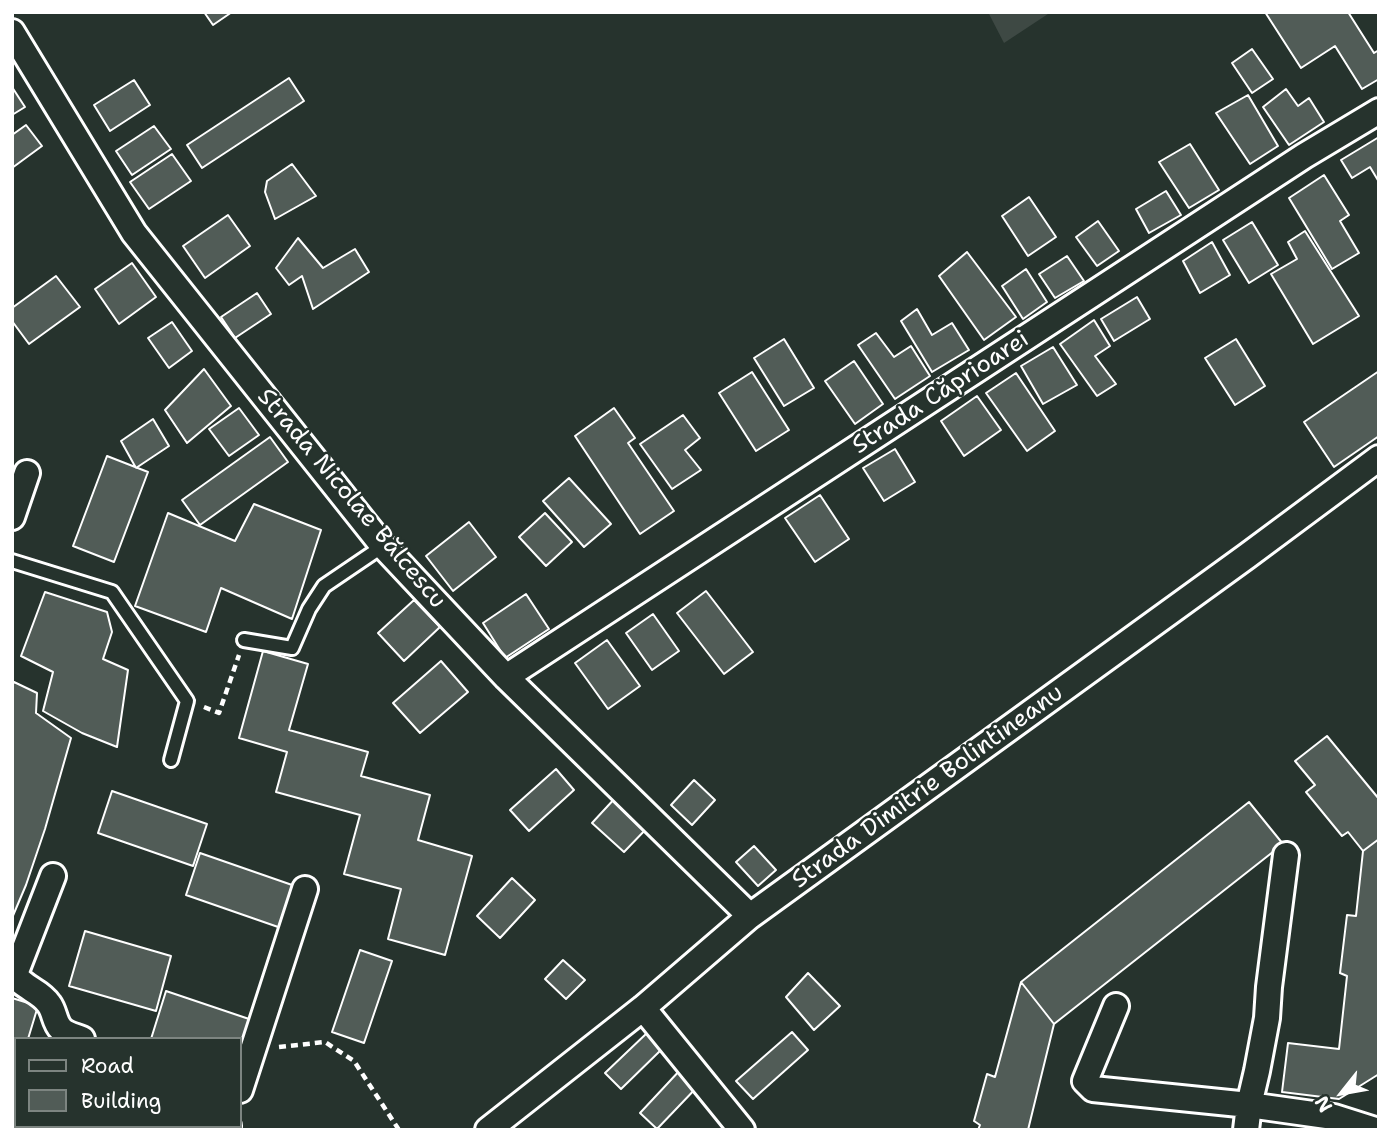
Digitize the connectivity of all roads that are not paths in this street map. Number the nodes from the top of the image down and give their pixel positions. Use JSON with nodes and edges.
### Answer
{"nodes":[{"id":1,"x":12,"y":32,"type":"edge"},
{"id":2,"x":1379,"y":110,"type":"edge"},
{"id":3,"x":1379,"y":458,"type":"edge"},
{"id":4,"x":27,"y":472,"type":"dead end"},
{"id":5,"x":12,"y":517,"type":"edge"},
{"id":6,"x":383,"y":546,"type":"junction"},
{"id":7,"x":12,"y":561,"type":"edge"},
{"id":8,"x":244,"y":640,"type":"road end"},
{"id":9,"x":506,"y":677,"type":"junction"},
{"id":10,"x":171,"y":760,"type":"dead end"},
{"id":11,"x":1286,"y":855,"type":"dead end"},
{"id":12,"x":53,"y":876,"type":"dead end"},
{"id":13,"x":304,"y":889,"type":"dead end"},
{"id":14,"x":750,"y":916,"type":"junction"},
{"id":15,"x":1116,"y":1006,"type":"dead end"},
{"id":16,"x":643,"y":1008,"type":"junction"},
{"id":17,"x":76,"y":1037,"type":"edge"},
{"id":18,"x":242,"y":1083,"type":"edge"},
{"id":19,"x":1247,"y":1118,"type":"edge"},
{"id":20,"x":488,"y":1130,"type":"edge"},
{"id":21,"x":743,"y":1130,"type":"edge"},
{"id":22,"x":1375,"y":1130,"type":"edge"}],
"edges":[{"from":1,"to":6,"type":"street","name":"Strada Nicolae Bălcescu"},
{"from":2,"to":9,"type":"street","name":"Strada Căprioarei"},
{"from":3,"to":14,"type":"street","name":"Strada Dimitrie Bolintineanu"},
{"from":4,"to":5,"type":"street"},
{"from":6,"to":8,"type":"lane"},
{"from":6,"to":9,"type":"street","name":"Strada Nicolae Bălcescu"},
{"from":7,"to":10,"type":"lane"},
{"from":9,"to":14,"type":"street","name":"Strada Nicolae Bălcescu"},
{"from":11,"to":19,"type":"street"},
{"from":12,"to":17,"type":"street"},
{"from":13,"to":18,"type":"street"},
{"from":14,"to":16,"type":"street","name":"Strada Dimitrie Bolintineanu"},
{"from":15,"to":19,"type":"street"},
{"from":16,"to":20,"type":"street","name":"Strada Dimitrie Bolintineanu"},
{"from":16,"to":21,"type":"street"},
{"from":19,"to":22,"type":"street"}]}
